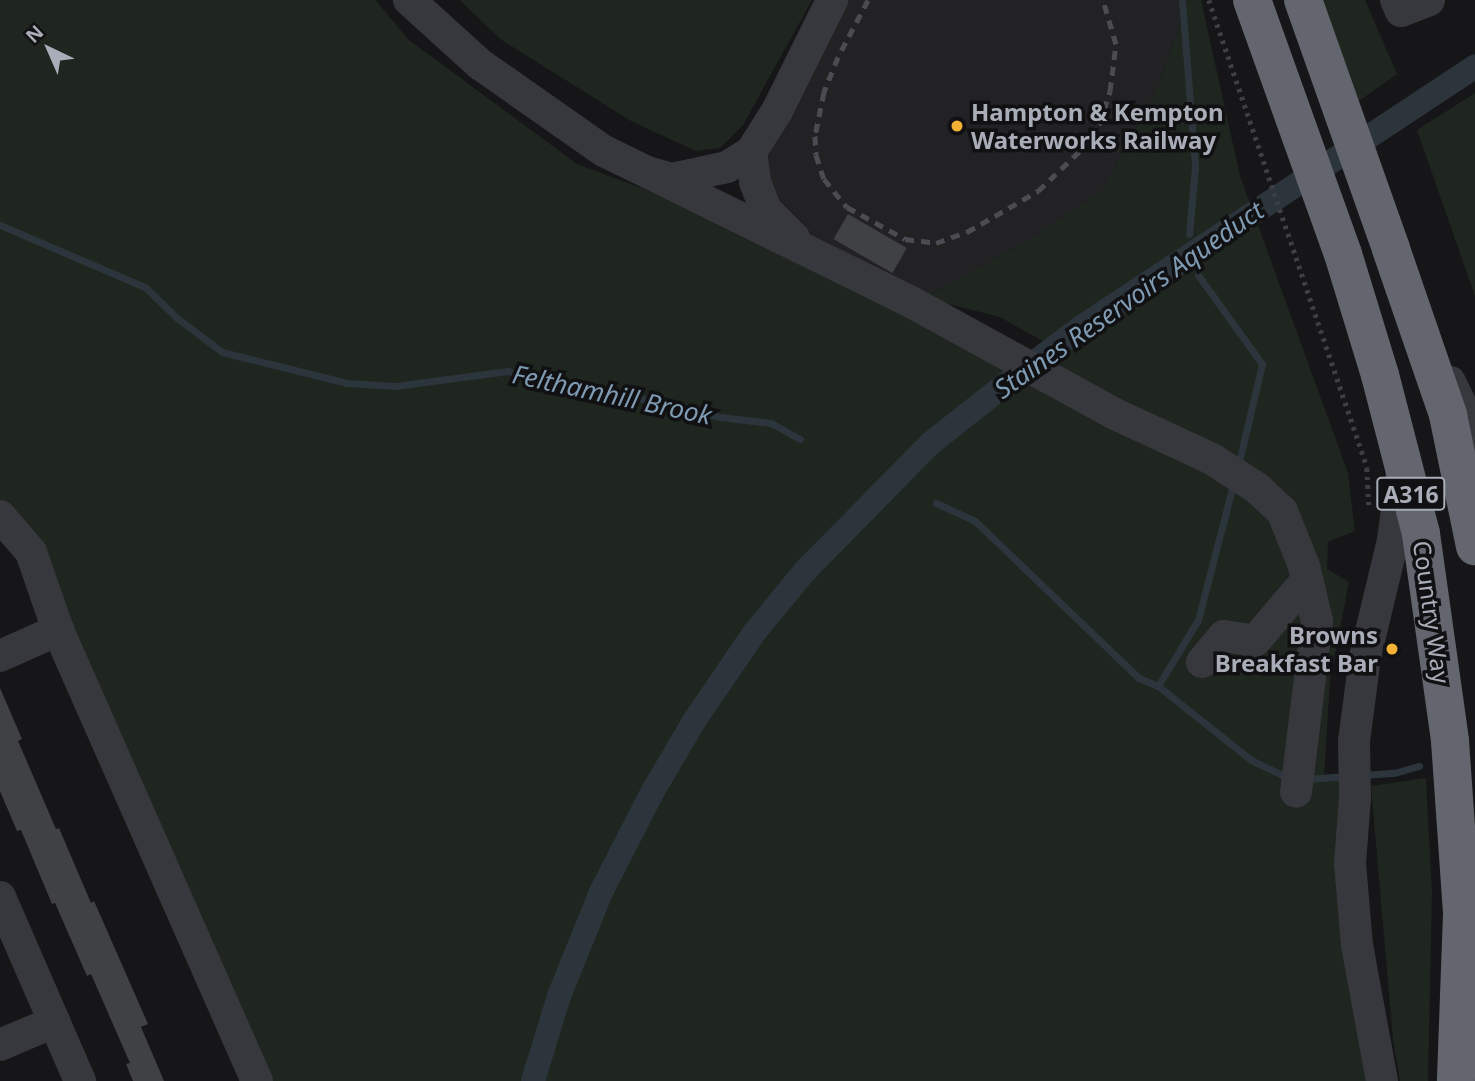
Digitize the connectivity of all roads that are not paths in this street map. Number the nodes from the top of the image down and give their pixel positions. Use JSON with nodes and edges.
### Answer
{"nodes":[{"id":1,"x":409,"y":0,"type":"edge"},
{"id":2,"x":832,"y":0,"type":"edge"},
{"id":3,"x":1252,"y":0,"type":"edge"},
{"id":4,"x":1303,"y":0,"type":"edge"},
{"id":5,"x":1396,"y":0,"type":"edge"},
{"id":6,"x":1429,"y":0,"type":"edge"},
{"id":7,"x":751,"y":152,"type":"junction"},
{"id":8,"x":647,"y":172,"type":"junction"},
{"id":9,"x":819,"y":258,"type":"junction"},
{"id":10,"x":1426,"y":351,"type":"junction"},
{"id":11,"x":1468,"y":399,"type":"edge"},
{"id":12,"x":1475,"y":444,"type":"edge"},
{"id":13,"x":1403,"y":461,"type":"junction"},
{"id":14,"x":0,"y":516,"type":"edge"},
{"id":15,"x":1475,"y":546,"type":"edge"},
{"id":16,"x":1307,"y":580,"type":"junction"},
{"id":17,"x":58,"y":630,"type":"junction"},
{"id":18,"x":0,"y":656,"type":"edge"},
{"id":19,"x":1202,"y":662,"type":"dead end"},
{"id":20,"x":1298,"y":778,"type":"dead end"},
{"id":21,"x":0,"y":897,"type":"edge"},
{"id":22,"x":54,"y":1022,"type":"junction"},
{"id":23,"x":0,"y":1045,"type":"edge"},
{"id":24,"x":80,"y":1081,"type":"edge"},
{"id":25,"x":257,"y":1081,"type":"edge"},
{"id":26,"x":1382,"y":1081,"type":"edge"},
{"id":27,"x":1457,"y":1081,"type":"edge"}],
"edges":[{"from":1,"to":8,"type":"street"},
{"from":2,"to":7,"type":"street"},
{"from":3,"to":13,"type":"highway","name":"Country Way","number":"A316","bridge":true},
{"from":4,"to":10,"type":"highway","name":"Country Way","number":"A316","bridge":true},
{"from":5,"to":6,"type":"street"},
{"from":7,"to":8,"type":"street"},
{"from":7,"to":9,"type":"street"},
{"from":8,"to":9,"type":"street"},
{"from":9,"to":16,"type":"street"},
{"from":10,"to":11,"type":"street"},
{"from":10,"to":15,"type":"highway","name":"Country Way","number":"A316"},
{"from":11,"to":12,"type":"street"},
{"from":13,"to":26,"type":"street"},
{"from":13,"to":27,"type":"highway","name":"Country Way","number":"A316"},
{"from":14,"to":17,"type":"street"},
{"from":16,"to":19,"type":"street"},
{"from":16,"to":20,"type":"street"},
{"from":17,"to":18,"type":"street"},
{"from":17,"to":25,"type":"street"},
{"from":21,"to":22,"type":"street"},
{"from":22,"to":23,"type":"street"},
{"from":22,"to":24,"type":"street"}]}
